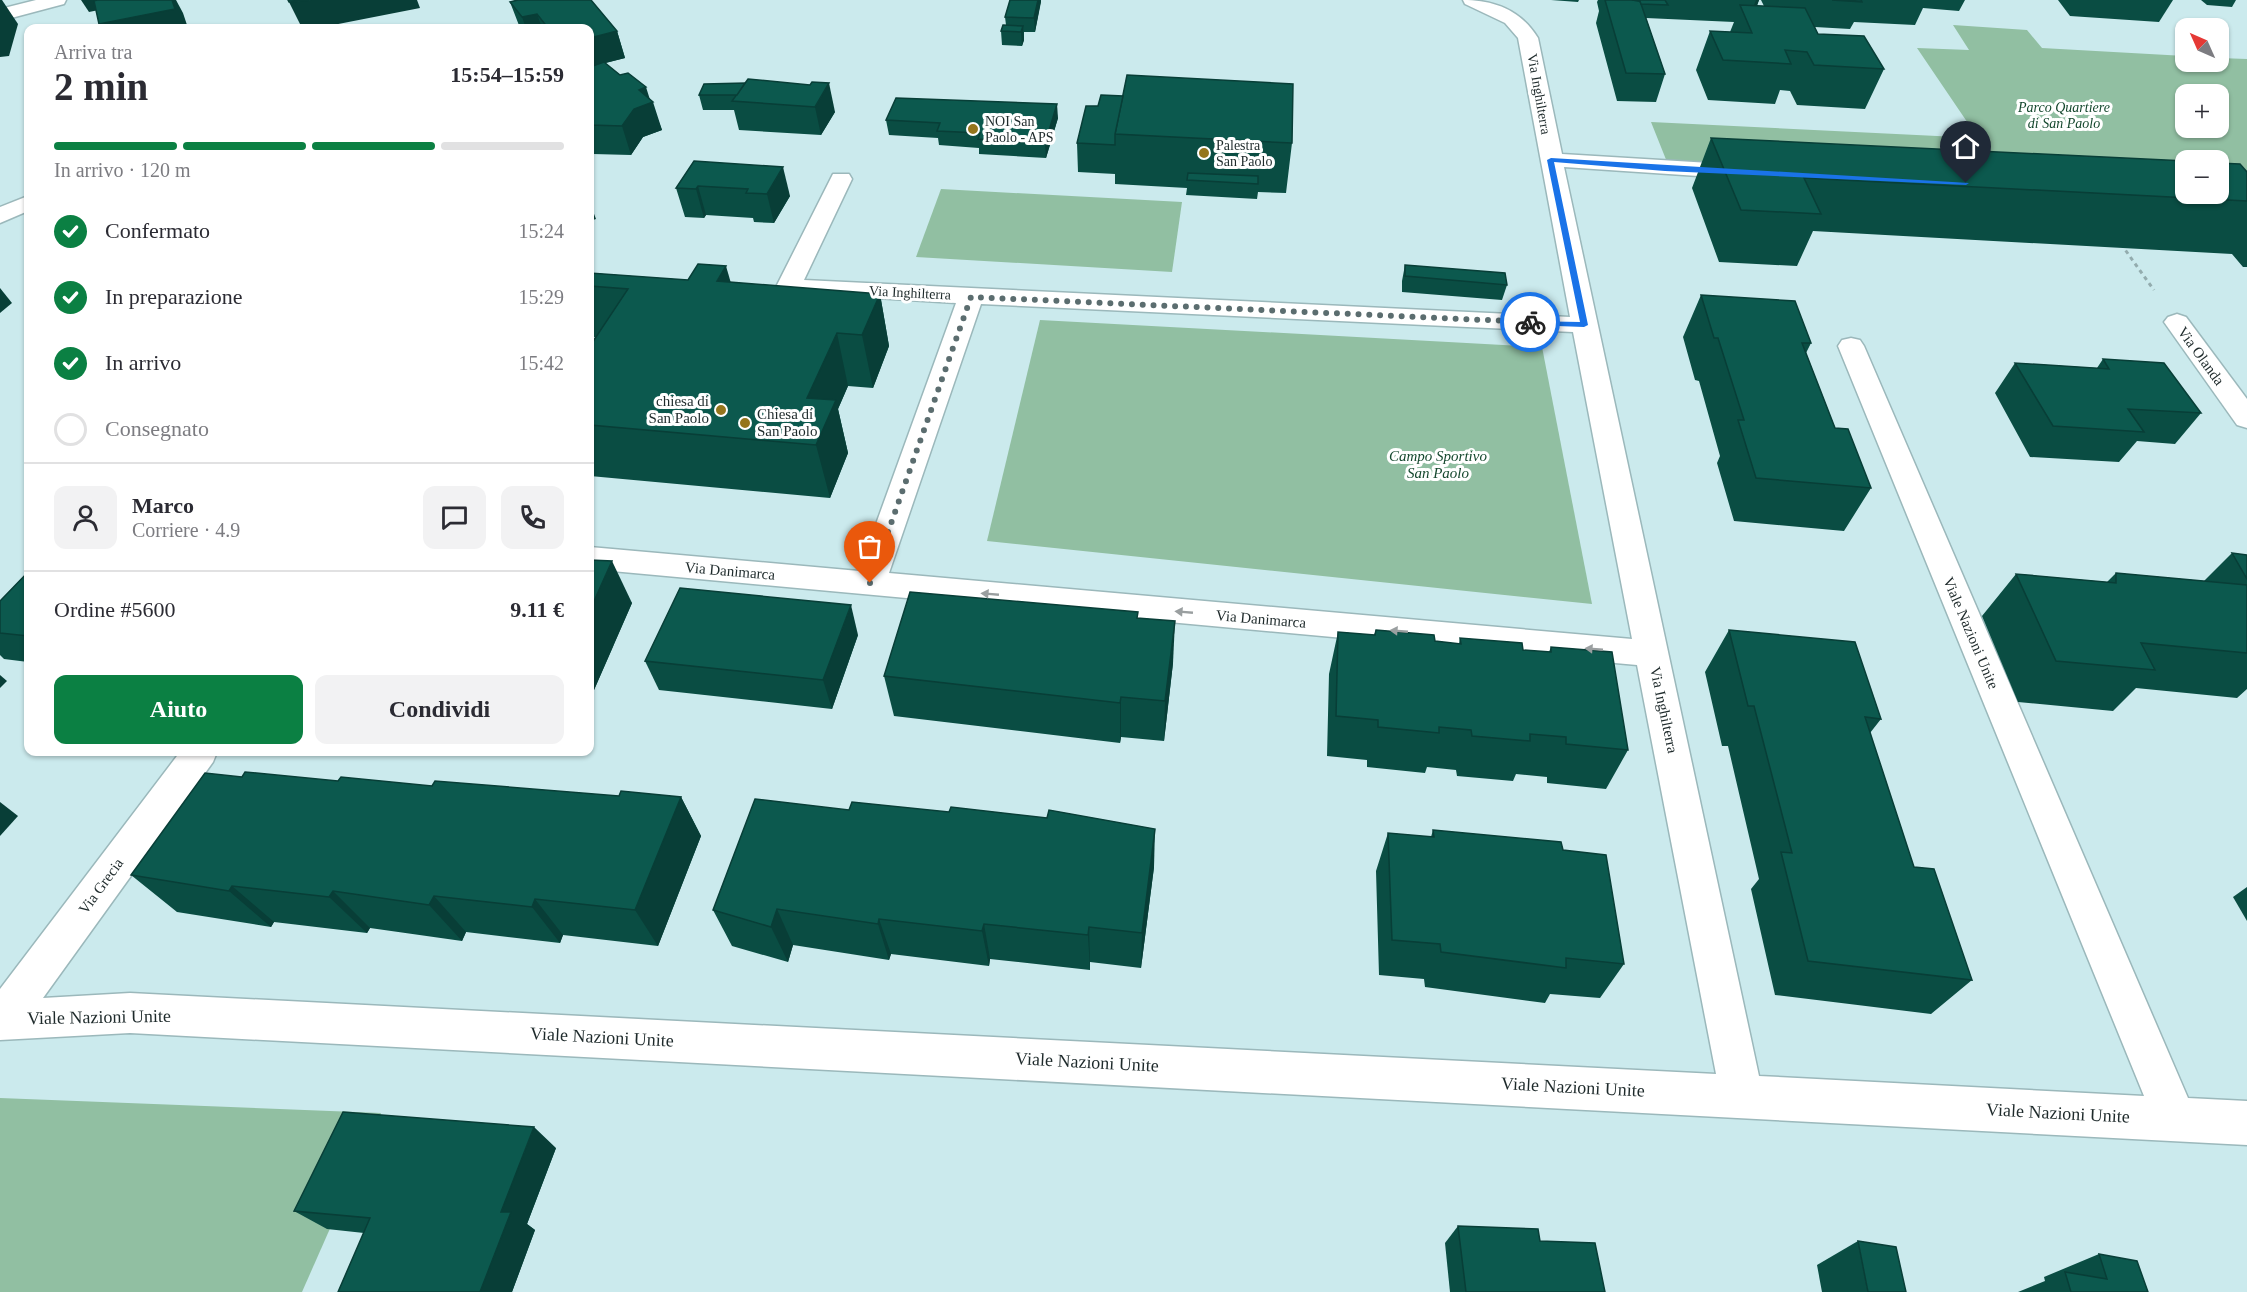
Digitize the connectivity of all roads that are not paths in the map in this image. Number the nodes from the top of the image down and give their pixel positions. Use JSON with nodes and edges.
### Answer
{"nodes":[{"id":1,"x":1472,"y":0,"type":"edge"},
{"id":2,"x":54,"y":5,"type":"edge"},
{"id":3,"x":0,"y":15,"type":"edge"},
{"id":4,"x":1551,"y":160,"type":"junction"},
{"id":5,"x":1760,"y":173,"type":"edge"},
{"id":6,"x":841,"y":179,"type":"dead end"},
{"id":7,"x":24,"y":205,"type":"edge"},
{"id":8,"x":0,"y":216,"type":"edge"},
{"id":9,"x":971,"y":297,"type":"junction"},
{"id":10,"x":2177,"y":322,"type":"road end"},
{"id":11,"x":1584,"y":325,"type":"junction"},
{"id":12,"x":1851,"y":346,"type":"dead end"},
{"id":13,"x":2247,"y":419,"type":"edge"},
{"id":14,"x":594,"y":558,"type":"edge"},
{"id":15,"x":870,"y":583,"type":"junction"},
{"id":16,"x":1654,"y":662,"type":"junction"},
{"id":17,"x":197,"y":756,"type":"edge"},
{"id":18,"x":1,"y":1020,"type":"edge"},
{"id":19,"x":1742,"y":1096,"type":"junction"},
{"id":20,"x":2175,"y":1119,"type":"junction"},
{"id":21,"x":2247,"y":1122,"type":"edge"}],
"edges":[{"from":1,"to":4,"type":"street","name":"Via Inghilterra"},
{"from":2,"to":3,"type":"street"},
{"from":4,"to":5,"type":"street"},
{"from":4,"to":11,"type":"street","name":"Via Inghilterra"},
{"from":6,"to":9,"type":"street","name":"Via Inghilterra"},
{"from":7,"to":8,"type":"street"},
{"from":9,"to":11,"type":"street","name":"Via Inghilterra"},
{"from":9,"to":15,"type":"street"},
{"from":10,"to":13,"type":"street","name":"Via Olanda"},
{"from":11,"to":16,"type":"street","name":"Via Inghilterra"},
{"from":12,"to":20,"type":"street","name":"Viale Nazioni Unite"},
{"from":14,"to":15,"type":"street","name":"Via Danimarca"},
{"from":16,"to":15,"type":"street","name":"Via Danimarca","one_way":true},
{"from":16,"to":19,"type":"street","name":"Via Inghilterra"},
{"from":17,"to":18,"type":"street","name":"Via Grecia"},
{"from":18,"to":19,"type":"street","name":"Viale Nazioni Unite"},
{"from":19,"to":20,"type":"street","name":"Viale Nazioni Unite"},
{"from":20,"to":21,"type":"street","name":"Viale Nazioni Unite"}]}
